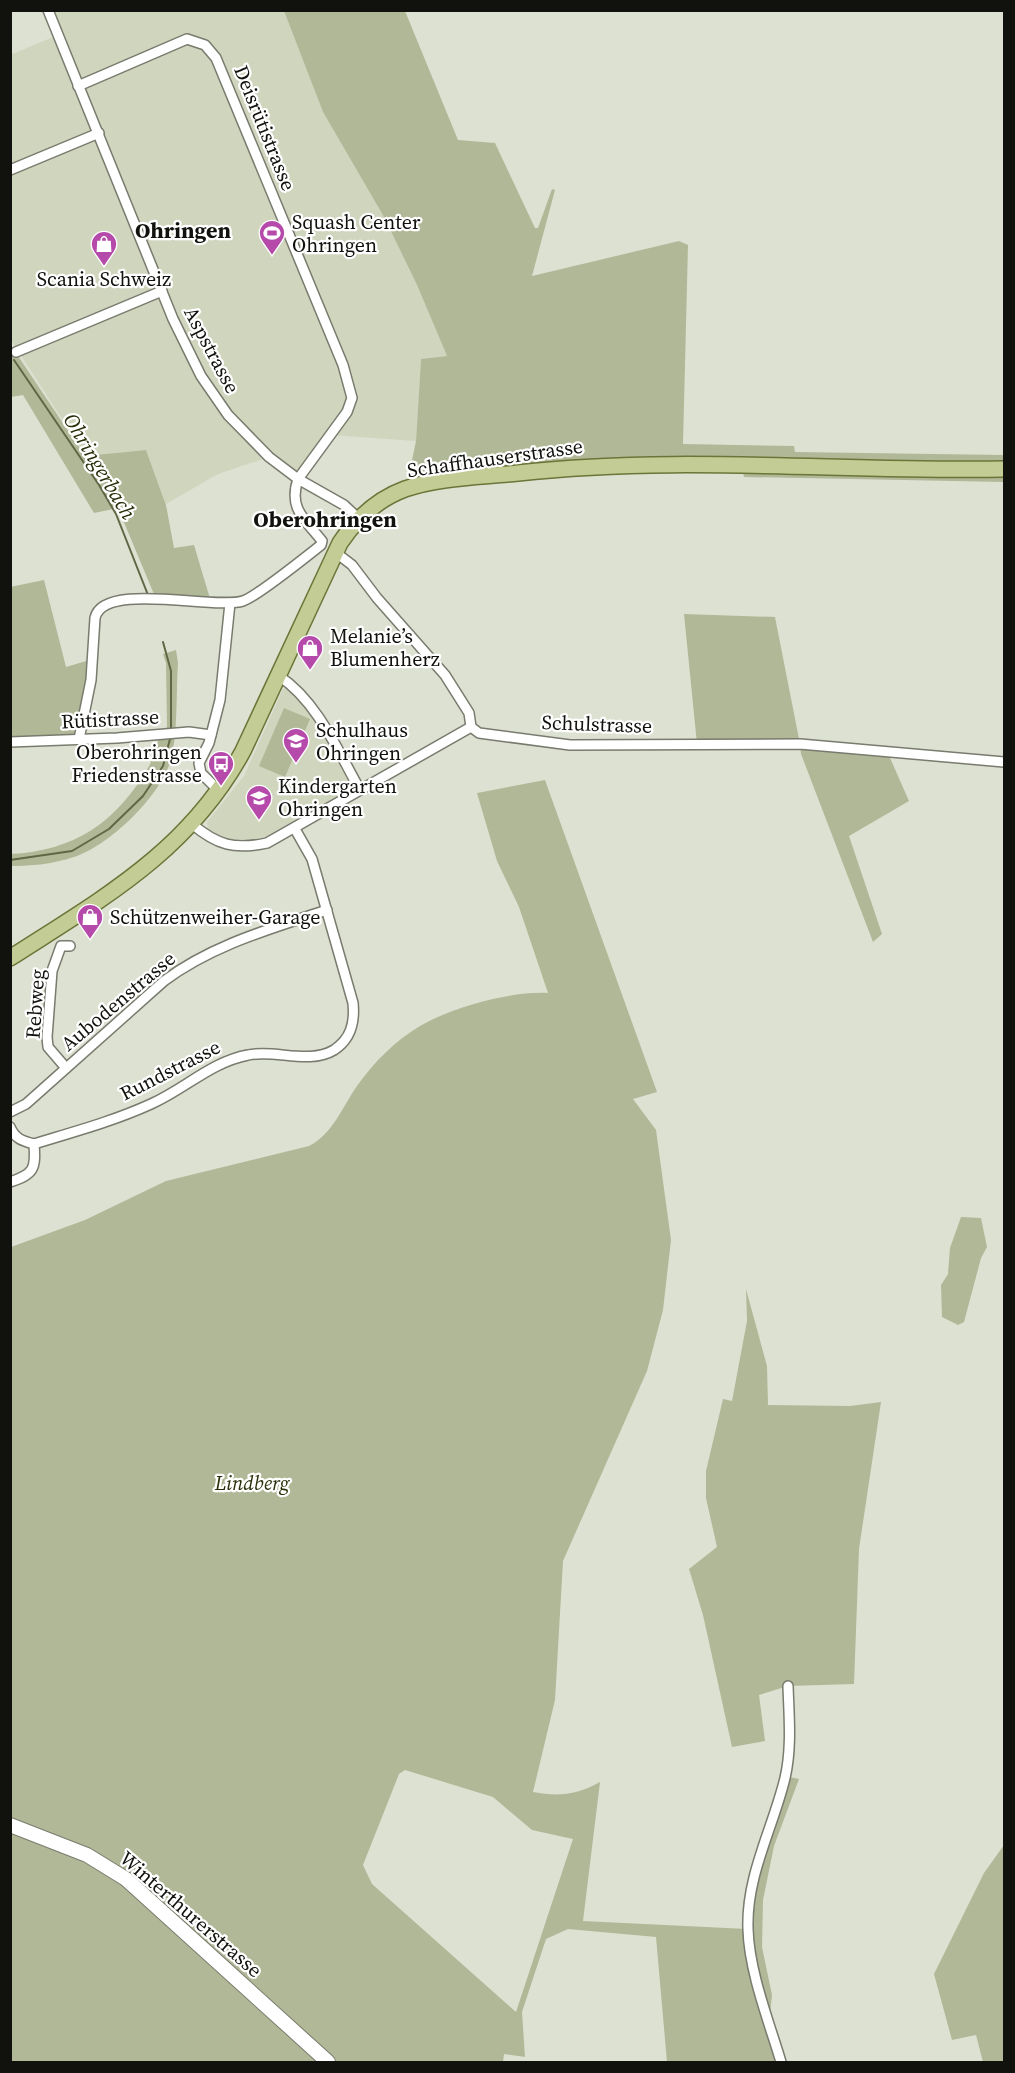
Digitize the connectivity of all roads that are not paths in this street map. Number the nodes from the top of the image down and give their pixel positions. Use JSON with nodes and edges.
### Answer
{"nodes":[{"id":1,"x":48,"y":10,"type":"edge"},
{"id":2,"x":78,"y":86,"type":"junction"},
{"id":3,"x":99,"y":133,"type":"junction"},
{"id":4,"x":10,"y":170,"type":"edge"},
{"id":5,"x":162,"y":291,"type":"junction"},
{"id":6,"x":16,"y":352,"type":"dead end"},
{"id":7,"x":1005,"y":469,"type":"edge"},
{"id":8,"x":298,"y":479,"type":"junction"},
{"id":9,"x":359,"y":519,"type":"junction"},
{"id":10,"x":335,"y":552,"type":"junction"},
{"id":11,"x":230,"y":603,"type":"junction"},
{"id":12,"x":279,"y":676,"type":"junction"},
{"id":13,"x":471,"y":727,"type":"junction"},
{"id":14,"x":211,"y":735,"type":"junction"},
{"id":15,"x":78,"y":739,"type":"junction"},
{"id":16,"x":10,"y":742,"type":"edge"},
{"id":17,"x":1005,"y":762,"type":"edge"},
{"id":18,"x":218,"y":790,"type":"junction"},
{"id":19,"x":360,"y":790,"type":"junction"},
{"id":20,"x":192,"y":824,"type":"junction"},
{"id":21,"x":295,"y":829,"type":"junction"},
{"id":22,"x":327,"y":910,"type":"junction"},
{"id":23,"x":70,"y":946,"type":"dead end"},
{"id":24,"x":10,"y":958,"type":"edge"},
{"id":25,"x":66,"y":1068,"type":"junction"},
{"id":26,"x":10,"y":1112,"type":"edge"},
{"id":27,"x":10,"y":1126,"type":"edge"},
{"id":28,"x":34,"y":1144,"type":"junction"},
{"id":29,"x":10,"y":1182,"type":"edge"},
{"id":30,"x":788,"y":1686,"type":"dead end"},
{"id":31,"x":10,"y":1825,"type":"edge"},
{"id":32,"x":328,"y":2062,"type":"edge"},
{"id":33,"x":781,"y":2062,"type":"edge"}],
"edges":[{"from":1,"to":2,"type":"street","name":"Aspstrasse"},
{"from":2,"to":3,"type":"street","name":"Aspstrasse"},
{"from":2,"to":8,"type":"street","name":"Deisrütistrasse"},
{"from":3,"to":4,"type":"street"},
{"from":3,"to":5,"type":"street","name":"Aspstrasse"},
{"from":5,"to":6,"type":"street"},
{"from":5,"to":8,"type":"street","name":"Aspstrasse"},
{"from":7,"to":9,"type":"main road","name":"Schaffhauserstrasse"},
{"from":8,"to":9,"type":"street","name":"Aspstrasse"},
{"from":8,"to":11,"type":"street"},
{"from":9,"to":10,"type":"main road","name":"Schaffhauserstrasse"},
{"from":10,"to":12,"type":"main road","name":"Schaffhauserstrasse"},
{"from":10,"to":13,"type":"street"},
{"from":11,"to":14,"type":"street"},
{"from":11,"to":15,"type":"street"},
{"from":12,"to":18,"type":"main road","name":"Schaffhauserstrasse"},
{"from":12,"to":19,"type":"street"},
{"from":13,"to":17,"type":"street","name":"Schulstrasse"},
{"from":13,"to":19,"type":"street"},
{"from":14,"to":15,"type":"street","name":"Rütistrasse"},
{"from":14,"to":18,"type":"street"},
{"from":15,"to":16,"type":"street","name":"Rütistrasse"},
{"from":18,"to":20,"type":"main road","name":"Schaffhauserstrasse"},
{"from":19,"to":21,"type":"street"},
{"from":20,"to":21,"type":"street"},
{"from":20,"to":24,"type":"main road","name":"Schaffhauserstrasse"},
{"from":21,"to":22,"type":"street","name":"Rundstrasse"},
{"from":22,"to":25,"type":"street","name":"Aubodenstrasse"},
{"from":22,"to":28,"type":"street","name":"Rundstrasse"},
{"from":23,"to":25,"type":"street","name":"Rebweg"},
{"from":25,"to":26,"type":"street","name":"Aubodenstrasse"},
{"from":27,"to":28,"type":"street"},
{"from":28,"to":29,"type":"street"},
{"from":30,"to":33,"type":"street"},
{"from":31,"to":32,"type":"main road","name":"Winterthurerstrasse"}]}
